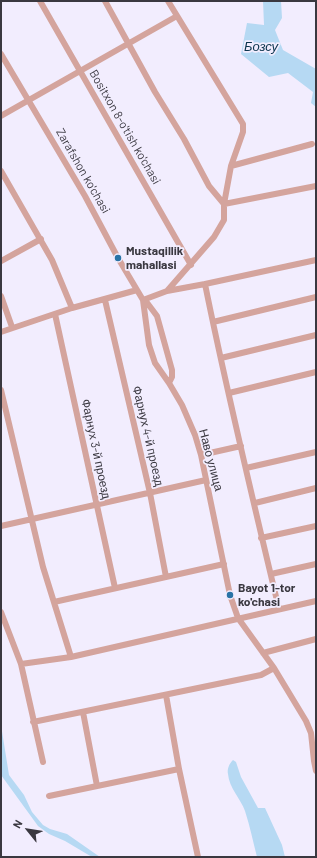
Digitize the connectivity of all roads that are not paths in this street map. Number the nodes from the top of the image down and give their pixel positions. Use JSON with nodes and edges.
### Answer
{"nodes":[{"id":1,"x":40,"y":1,"type":"edge"},
{"id":2,"x":105,"y":1,"type":"edge"},
{"id":3,"x":168,"y":1,"type":"edge"},
{"id":4,"x":177,"y":16,"type":"junction"},
{"id":5,"x":129,"y":44,"type":"junction"},
{"id":6,"x":1,"y":54,"type":"edge"},
{"id":7,"x":81,"y":72,"type":"junction"},
{"id":8,"x":29,"y":100,"type":"junction"},
{"id":9,"x":1,"y":116,"type":"edge"},
{"id":10,"x":312,"y":144,"type":"dead end"},
{"id":11,"x":231,"y":166,"type":"junction"},
{"id":12,"x":1,"y":171,"type":"edge"},
{"id":13,"x":316,"y":186,"type":"edge"},
{"id":14,"x":224,"y":204,"type":"junction"},
{"id":15,"x":41,"y":239,"type":"junction"},
{"id":16,"x":316,"y":260,"type":"edge"},
{"id":17,"x":1,"y":261,"type":"edge"},
{"id":18,"x":191,"y":264,"type":"junction"},
{"id":19,"x":205,"y":284,"type":"junction"},
{"id":20,"x":137,"y":290,"type":"junction"},
{"id":21,"x":167,"y":291,"type":"junction"},
{"id":22,"x":1,"y":296,"type":"edge"},
{"id":23,"x":316,"y":297,"type":"edge"},
{"id":24,"x":105,"y":300,"type":"junction"},
{"id":25,"x":144,"y":300,"type":"junction"},
{"id":26,"x":72,"y":308,"type":"junction"},
{"id":27,"x":54,"y":314,"type":"junction"},
{"id":28,"x":213,"y":322,"type":"junction"},
{"id":29,"x":12,"y":327,"type":"junction"},
{"id":30,"x":1,"y":332,"type":"edge"},
{"id":31,"x":316,"y":335,"type":"edge"},
{"id":32,"x":221,"y":358,"type":"junction"},
{"id":33,"x":316,"y":372,"type":"edge"},
{"id":34,"x":169,"y":383,"type":"junction"},
{"id":35,"x":1,"y":390,"type":"edge"},
{"id":36,"x":229,"y":393,"type":"junction"},
{"id":37,"x":241,"y":446,"type":"junction"},
{"id":38,"x":316,"y":452,"type":"edge"},
{"id":39,"x":200,"y":455,"type":"junction"},
{"id":40,"x":246,"y":468,"type":"junction"},
{"id":41,"x":206,"y":480,"type":"junction"},
{"id":42,"x":316,"y":488,"type":"edge"},
{"id":43,"x":150,"y":493,"type":"junction"},
{"id":44,"x":255,"y":503,"type":"junction"},
{"id":45,"x":97,"y":505,"type":"junction"},
{"id":46,"x":31,"y":519,"type":"junction"},
{"id":47,"x":1,"y":526,"type":"edge"},
{"id":48,"x":316,"y":526,"type":"edge"},
{"id":49,"x":261,"y":538,"type":"junction"},
{"id":50,"x":224,"y":564,"type":"junction"},
{"id":51,"x":316,"y":564,"type":"edge"},
{"id":52,"x":271,"y":574,"type":"junction"},
{"id":53,"x":166,"y":577,"type":"junction"},
{"id":54,"x":115,"y":588,"type":"junction"},
{"id":55,"x":316,"y":601,"type":"edge"},
{"id":56,"x":54,"y":602,"type":"junction"},
{"id":57,"x":279,"y":609,"type":"junction"},
{"id":58,"x":1,"y":612,"type":"edge"},
{"id":59,"x":238,"y":618,"type":"junction"},
{"id":60,"x":316,"y":639,"type":"edge"},
{"id":61,"x":263,"y":653,"type":"junction"},
{"id":62,"x":71,"y":657,"type":"junction"},
{"id":63,"x":21,"y":664,"type":"junction"},
{"id":64,"x":274,"y":668,"type":"junction"},
{"id":65,"x":166,"y":695,"type":"junction"},
{"id":66,"x":83,"y":712,"type":"junction"},
{"id":67,"x":33,"y":722,"type":"junction"},
{"id":68,"x":43,"y":762,"type":"dead end"},
{"id":69,"x":178,"y":769,"type":"junction"},
{"id":70,"x":316,"y":771,"type":"edge"},
{"id":71,"x":97,"y":786,"type":"junction"},
{"id":72,"x":49,"y":796,"type":"dead end"},
{"id":73,"x":198,"y":857,"type":"edge"}],
"edges":[{"from":1,"to":7,"type":"street","name":"Bositxon 8-o'tish ko'chasi"},
{"from":2,"to":5,"type":"street"},
{"from":3,"to":4,"type":"street"},
{"from":4,"to":5,"type":"street"},
{"from":4,"to":11,"type":"street"},
{"from":5,"to":7,"type":"street"},
{"from":5,"to":14,"type":"street"},
{"from":6,"to":8,"type":"street","name":"Zarafshon ko'chasi"},
{"from":7,"to":8,"type":"street"},
{"from":7,"to":18,"type":"street","name":"Bositxon 8-o'tish ko'chasi"},
{"from":8,"to":9,"type":"street"},
{"from":8,"to":20,"type":"street","name":"Zarafshon ko'chasi"},
{"from":10,"to":11,"type":"street"},
{"from":11,"to":14,"type":"street"},
{"from":12,"to":15,"type":"street"},
{"from":13,"to":14,"type":"street"},
{"from":14,"to":18,"type":"street"},
{"from":15,"to":17,"type":"street"},
{"from":15,"to":26,"type":"street"},
{"from":16,"to":19,"type":"street"},
{"from":18,"to":21,"type":"street"},
{"from":19,"to":21,"type":"street"},
{"from":19,"to":28,"type":"street"},
{"from":20,"to":24,"type":"street"},
{"from":20,"to":25,"type":"street","name":"Zarafshon ko'chasi"},
{"from":21,"to":25,"type":"street"},
{"from":22,"to":29,"type":"street"},
{"from":23,"to":28,"type":"street"},
{"from":24,"to":26,"type":"street"},
{"from":24,"to":43,"type":"street","name":"Фарнух 4-й проезд"},
{"from":25,"to":34,"type":"street","name":"Наво улица"},
{"from":25,"to":34,"type":"street","name":"Zarafshon ko'chasi"},
{"from":26,"to":27,"type":"street"},
{"from":27,"to":29,"type":"street"},
{"from":27,"to":45,"type":"street","name":"Фарнух 3-й проезд"},
{"from":28,"to":32,"type":"street"},
{"from":29,"to":30,"type":"street"},
{"from":31,"to":32,"type":"street"},
{"from":32,"to":36,"type":"street"},
{"from":33,"to":36,"type":"street"},
{"from":34,"to":39,"type":"street","name":"Наво улица"},
{"from":35,"to":46,"type":"street"},
{"from":36,"to":37,"type":"street"},
{"from":37,"to":39,"type":"street"},
{"from":37,"to":40,"type":"street"},
{"from":38,"to":40,"type":"street"},
{"from":39,"to":41,"type":"street","name":"Наво улица"},
{"from":40,"to":44,"type":"street"},
{"from":41,"to":43,"type":"street"},
{"from":41,"to":50,"type":"street","name":"Наво улица"},
{"from":42,"to":44,"type":"street"},
{"from":43,"to":45,"type":"street"},
{"from":43,"to":53,"type":"street","name":"Фарнух 4-й проезд"},
{"from":44,"to":49,"type":"street"},
{"from":45,"to":46,"type":"street"},
{"from":45,"to":54,"type":"street","name":"Фарнух 3-й проезд"},
{"from":46,"to":47,"type":"street"},
{"from":46,"to":56,"type":"street"},
{"from":48,"to":49,"type":"street"},
{"from":49,"to":52,"type":"street"},
{"from":50,"to":53,"type":"street"},
{"from":50,"to":59,"type":"street","name":"Наво улица"},
{"from":51,"to":52,"type":"street"},
{"from":52,"to":57,"type":"street"},
{"from":53,"to":54,"type":"street"},
{"from":54,"to":56,"type":"street"},
{"from":55,"to":57,"type":"street"},
{"from":56,"to":62,"type":"street"},
{"from":57,"to":59,"type":"street"},
{"from":58,"to":63,"type":"street"},
{"from":59,"to":61,"type":"street","name":"Наво улица"},
{"from":59,"to":62,"type":"street"},
{"from":60,"to":61,"type":"street"},
{"from":61,"to":64,"type":"street","name":"Наво улица"},
{"from":62,"to":63,"type":"street"},
{"from":63,"to":67,"type":"street"},
{"from":64,"to":65,"type":"street"},
{"from":64,"to":70,"type":"street","name":"Наво улица"},
{"from":65,"to":66,"type":"street"},
{"from":65,"to":69,"type":"street"},
{"from":66,"to":67,"type":"street"},
{"from":66,"to":71,"type":"street"},
{"from":67,"to":68,"type":"street"},
{"from":69,"to":71,"type":"street"},
{"from":69,"to":73,"type":"street"},
{"from":71,"to":72,"type":"street"}]}
